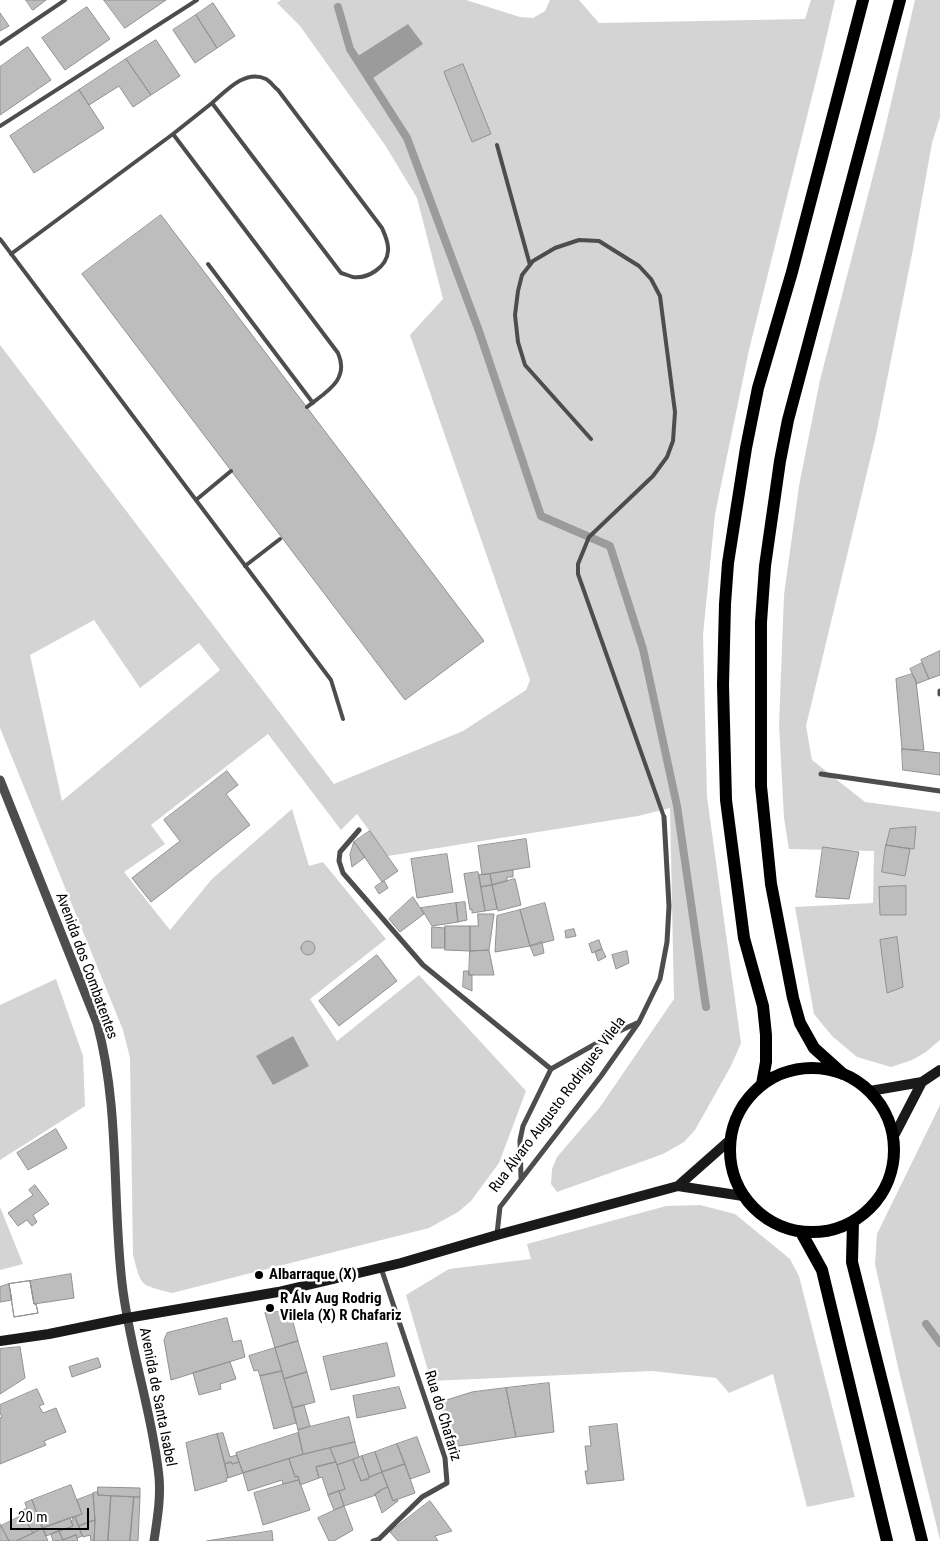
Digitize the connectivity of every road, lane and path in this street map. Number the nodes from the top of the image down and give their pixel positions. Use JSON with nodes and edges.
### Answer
{"nodes":[{"id":1,"x":65,"y":0,"type":"edge"},
{"id":2,"x":197,"y":0,"type":"edge"},
{"id":3,"x":863,"y":0,"type":"edge"},
{"id":4,"x":900,"y":0,"type":"edge"},
{"id":5,"x":0,"y":44,"type":"edge"},
{"id":6,"x":212,"y":103,"type":"junction"},
{"id":7,"x":0,"y":126,"type":"edge"},
{"id":8,"x":173,"y":134,"type":"junction"},
{"id":9,"x":497,"y":145,"type":"dead end"},
{"id":10,"x":0,"y":239,"type":"edge"},
{"id":11,"x":11,"y":254,"type":"junction"},
{"id":12,"x":208,"y":264,"type":"dead end"},
{"id":13,"x":530,"y":265,"type":"junction"},
{"id":14,"x":313,"y":403,"type":"junction"},
{"id":15,"x":307,"y":408,"type":"dead end"},
{"id":16,"x":591,"y":439,"type":"dead end"},
{"id":17,"x":231,"y":471,"type":"dead end"},
{"id":18,"x":196,"y":500,"type":"junction"},
{"id":19,"x":280,"y":539,"type":"dead end"},
{"id":20,"x":245,"y":566,"type":"junction"},
{"id":21,"x":343,"y":719,"type":"dead end"},
{"id":22,"x":821,"y":774,"type":"dead end"},
{"id":23,"x":0,"y":780,"type":"edge"},
{"id":24,"x":940,"y":791,"type":"edge"},
{"id":25,"x":664,"y":817,"type":"joint"},
{"id":26,"x":359,"y":830,"type":"dead end"},
{"id":27,"x":639,"y":1022,"type":"junction"},
{"id":28,"x":551,"y":1069,"type":"junction"},
{"id":29,"x":940,"y":1070,"type":"edge"},
{"id":30,"x":843,"y":1074,"type":"junction"},
{"id":31,"x":922,"y":1082,"type":"junction"},
{"id":32,"x":762,"y":1084,"type":"junction"},
{"id":33,"x":870,"y":1091,"type":"junction"},
{"id":34,"x":894,"y":1136,"type":"junction"},
{"id":35,"x":730,"y":1140,"type":"junction"},
{"id":36,"x":521,"y":1179,"type":"junction"},
{"id":37,"x":678,"y":1186,"type":"junction"},
{"id":38,"x":743,"y":1196,"type":"junction"},
{"id":39,"x":853,"y":1222,"type":"junction"},
{"id":40,"x":801,"y":1232,"type":"junction"},
{"id":41,"x":496,"y":1235,"type":"junction"},
{"id":42,"x":380,"y":1267,"type":"junction"},
{"id":43,"x":127,"y":1318,"type":"junction"},
{"id":44,"x":0,"y":1340,"type":"edge"},
{"id":45,"x":154,"y":1541,"type":"edge"},
{"id":46,"x":373,"y":1541,"type":"edge"},
{"id":47,"x":886,"y":1541,"type":"edge"},
{"id":48,"x":922,"y":1541,"type":"edge"}],
"edges":[{"from":1,"to":5,"type":"lane"},
{"from":2,"to":7,"type":"lane"},
{"from":3,"to":32,"type":"main road"},
{"from":4,"to":30,"type":"main road"},
{"from":6,"to":6,"type":"lane"},
{"from":6,"to":8,"type":"lane"},
{"from":8,"to":11,"type":"lane"},
{"from":8,"to":14,"type":"lane"},
{"from":9,"to":13,"type":"lane"},
{"from":10,"to":11,"type":"lane"},
{"from":11,"to":18,"type":"lane"},
{"from":12,"to":14,"type":"lane"},
{"from":13,"to":16,"type":"lane"},
{"from":13,"to":25,"type":"lane"},
{"from":14,"to":15,"type":"lane"},
{"from":17,"to":18,"type":"lane"},
{"from":18,"to":20,"type":"lane"},
{"from":19,"to":20,"type":"lane"},
{"from":20,"to":21,"type":"lane"},
{"from":22,"to":24,"type":"street"},
{"from":23,"to":43,"type":"street","name":"Avenida dos Combatentes"},
{"from":25,"to":27,"type":"street","name":"Rua Álvaro Augusto Rodrigues Vilela"},
{"from":26,"to":28,"type":"street"},
{"from":27,"to":28,"type":"street"},
{"from":27,"to":36,"type":"street","name":"Rua Álvaro Augusto Rodrigues Vilela"},
{"from":28,"to":36,"type":"street"},
{"from":29,"to":31,"type":"main road"},
{"from":30,"to":32,"type":"main road"},
{"from":30,"to":33,"type":"main road"},
{"from":31,"to":33,"type":"main road"},
{"from":31,"to":34,"type":"main road"},
{"from":32,"to":35,"type":"main road"},
{"from":33,"to":34,"type":"main road"},
{"from":34,"to":39,"type":"main road"},
{"from":35,"to":37,"type":"main road"},
{"from":35,"to":38,"type":"main road"},
{"from":36,"to":41,"type":"street","name":"Rua Álvaro Augusto Rodrigues Vilela"},
{"from":37,"to":38,"type":"main road"},
{"from":37,"to":41,"type":"main road"},
{"from":38,"to":40,"type":"main road"},
{"from":39,"to":40,"type":"main road"},
{"from":39,"to":48,"type":"main road"},
{"from":40,"to":47,"type":"main road"},
{"from":41,"to":42,"type":"main road"},
{"from":42,"to":43,"type":"main road"},
{"from":42,"to":46,"type":"street","name":"Rua do Chafariz"},
{"from":43,"to":44,"type":"main road"},
{"from":43,"to":45,"type":"street","name":"Avenida de Santa Isabel"}]}
